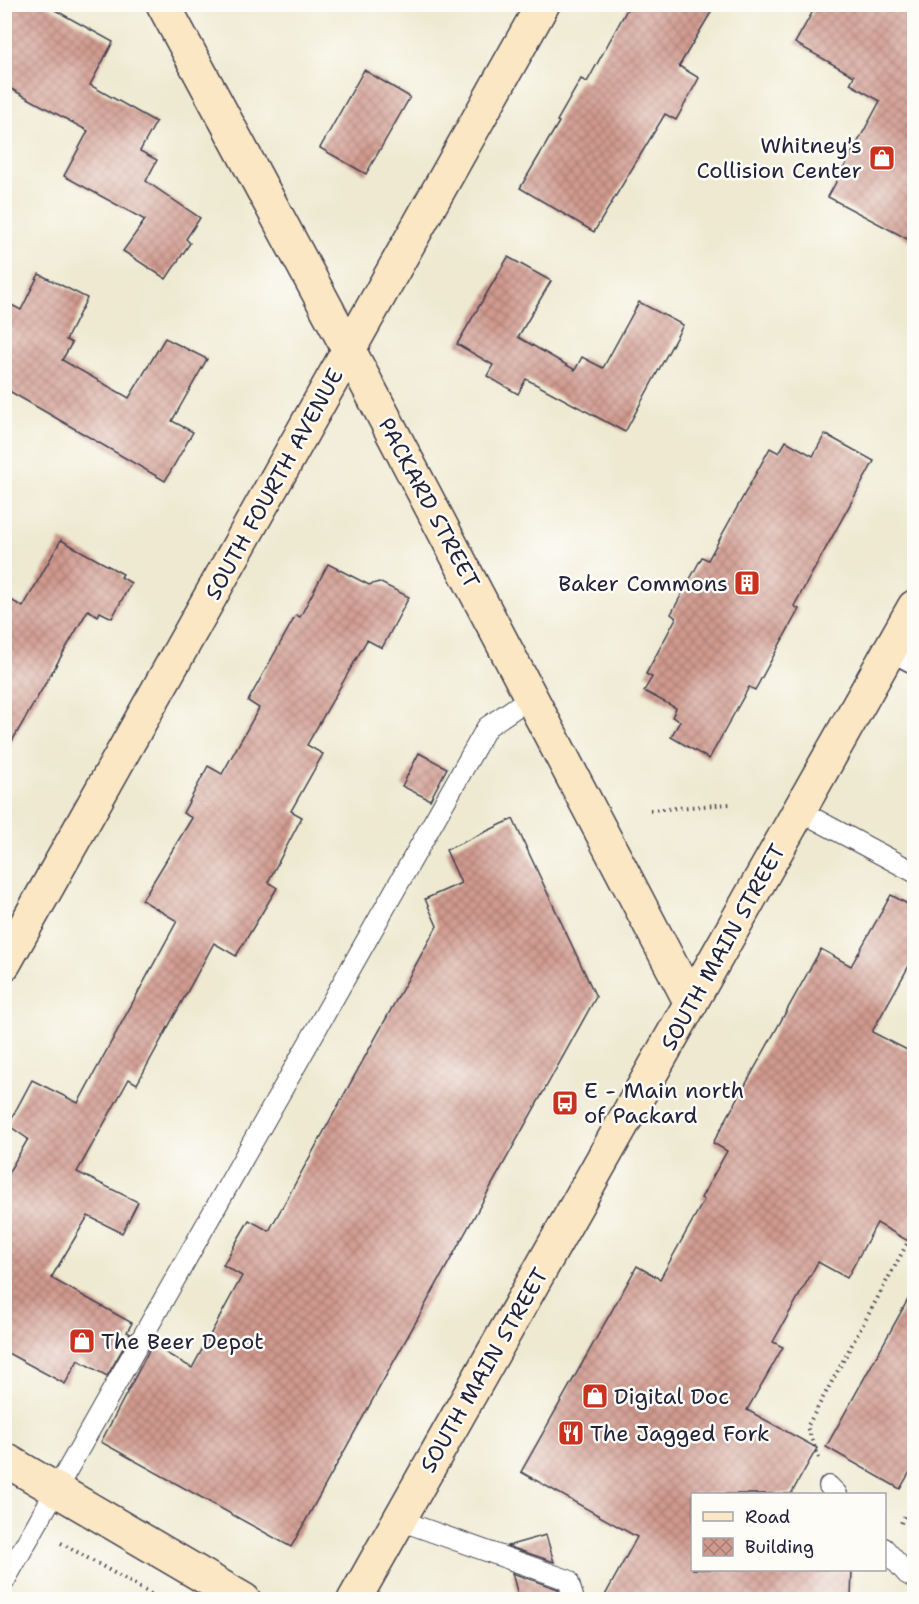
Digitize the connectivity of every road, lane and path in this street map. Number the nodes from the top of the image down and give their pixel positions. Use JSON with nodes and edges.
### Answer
{"nodes":[{"id":1,"x":163,"y":4,"type":"edge"},
{"id":2,"x":543,"y":4,"type":"edge"},
{"id":3,"x":349,"y":350,"type":"junction"},
{"id":4,"x":915,"y":607,"type":"edge"},
{"id":5,"x":904,"y":651,"type":"edge"},
{"id":6,"x":531,"y":697,"type":"junction"},
{"id":7,"x":730,"y":804,"type":"dead end"},
{"id":8,"x":650,"y":810,"type":"dead end"},
{"id":9,"x":800,"y":811,"type":"junction"},
{"id":10,"x":915,"y":872,"type":"edge"},
{"id":11,"x":4,"y":964,"type":"edge"},
{"id":12,"x":692,"y":1003,"type":"junction"},
{"id":13,"x":915,"y":1231,"type":"edge"},
{"id":14,"x":4,"y":1459,"type":"edge"},
{"id":15,"x":56,"y":1490,"type":"junction"},
{"id":16,"x":833,"y":1490,"type":"edge"},
{"id":17,"x":399,"y":1520,"type":"junction"},
{"id":18,"x":61,"y":1543,"type":"dead end"},
{"id":19,"x":886,"y":1549,"type":"edge"},
{"id":20,"x":915,"y":1578,"type":"edge"},
{"id":21,"x":4,"y":1581,"type":"edge"},
{"id":22,"x":162,"y":1599,"type":"edge"},
{"id":23,"x":244,"y":1599,"type":"edge"},
{"id":24,"x":354,"y":1599,"type":"edge"},
{"id":25,"x":574,"y":1599,"type":"edge"}],
"edges":[{"from":1,"to":3,"type":"main road","name":"PACKARD STREET"},
{"from":2,"to":3,"type":"main road","name":"SOUTH FOURTH AVENUE"},
{"from":3,"to":6,"type":"main road","name":"PACKARD STREET"},
{"from":3,"to":11,"type":"main road","name":"SOUTH FOURTH AVENUE"},
{"from":4,"to":5,"type":"main road","name":"SOUTH MAIN STREET"},
{"from":5,"to":9,"type":"main road","name":"SOUTH MAIN STREET"},
{"from":6,"to":12,"type":"main road","name":"PACKARD STREET"},
{"from":6,"to":15,"type":"lane"},
{"from":7,"to":8,"type":"path"},
{"from":9,"to":10,"type":"lane"},
{"from":9,"to":12,"type":"main road","name":"SOUTH MAIN STREET"},
{"from":12,"to":17,"type":"main road","name":"SOUTH MAIN STREET"},
{"from":13,"to":16,"type":"path"},
{"from":14,"to":15,"type":"main road"},
{"from":15,"to":21,"type":"lane"},
{"from":15,"to":23,"type":"main road"},
{"from":17,"to":24,"type":"main road","name":"SOUTH MAIN STREET"},
{"from":17,"to":25,"type":"lane"},
{"from":18,"to":22,"type":"path"},
{"from":19,"to":20,"type":"lane"}]}
